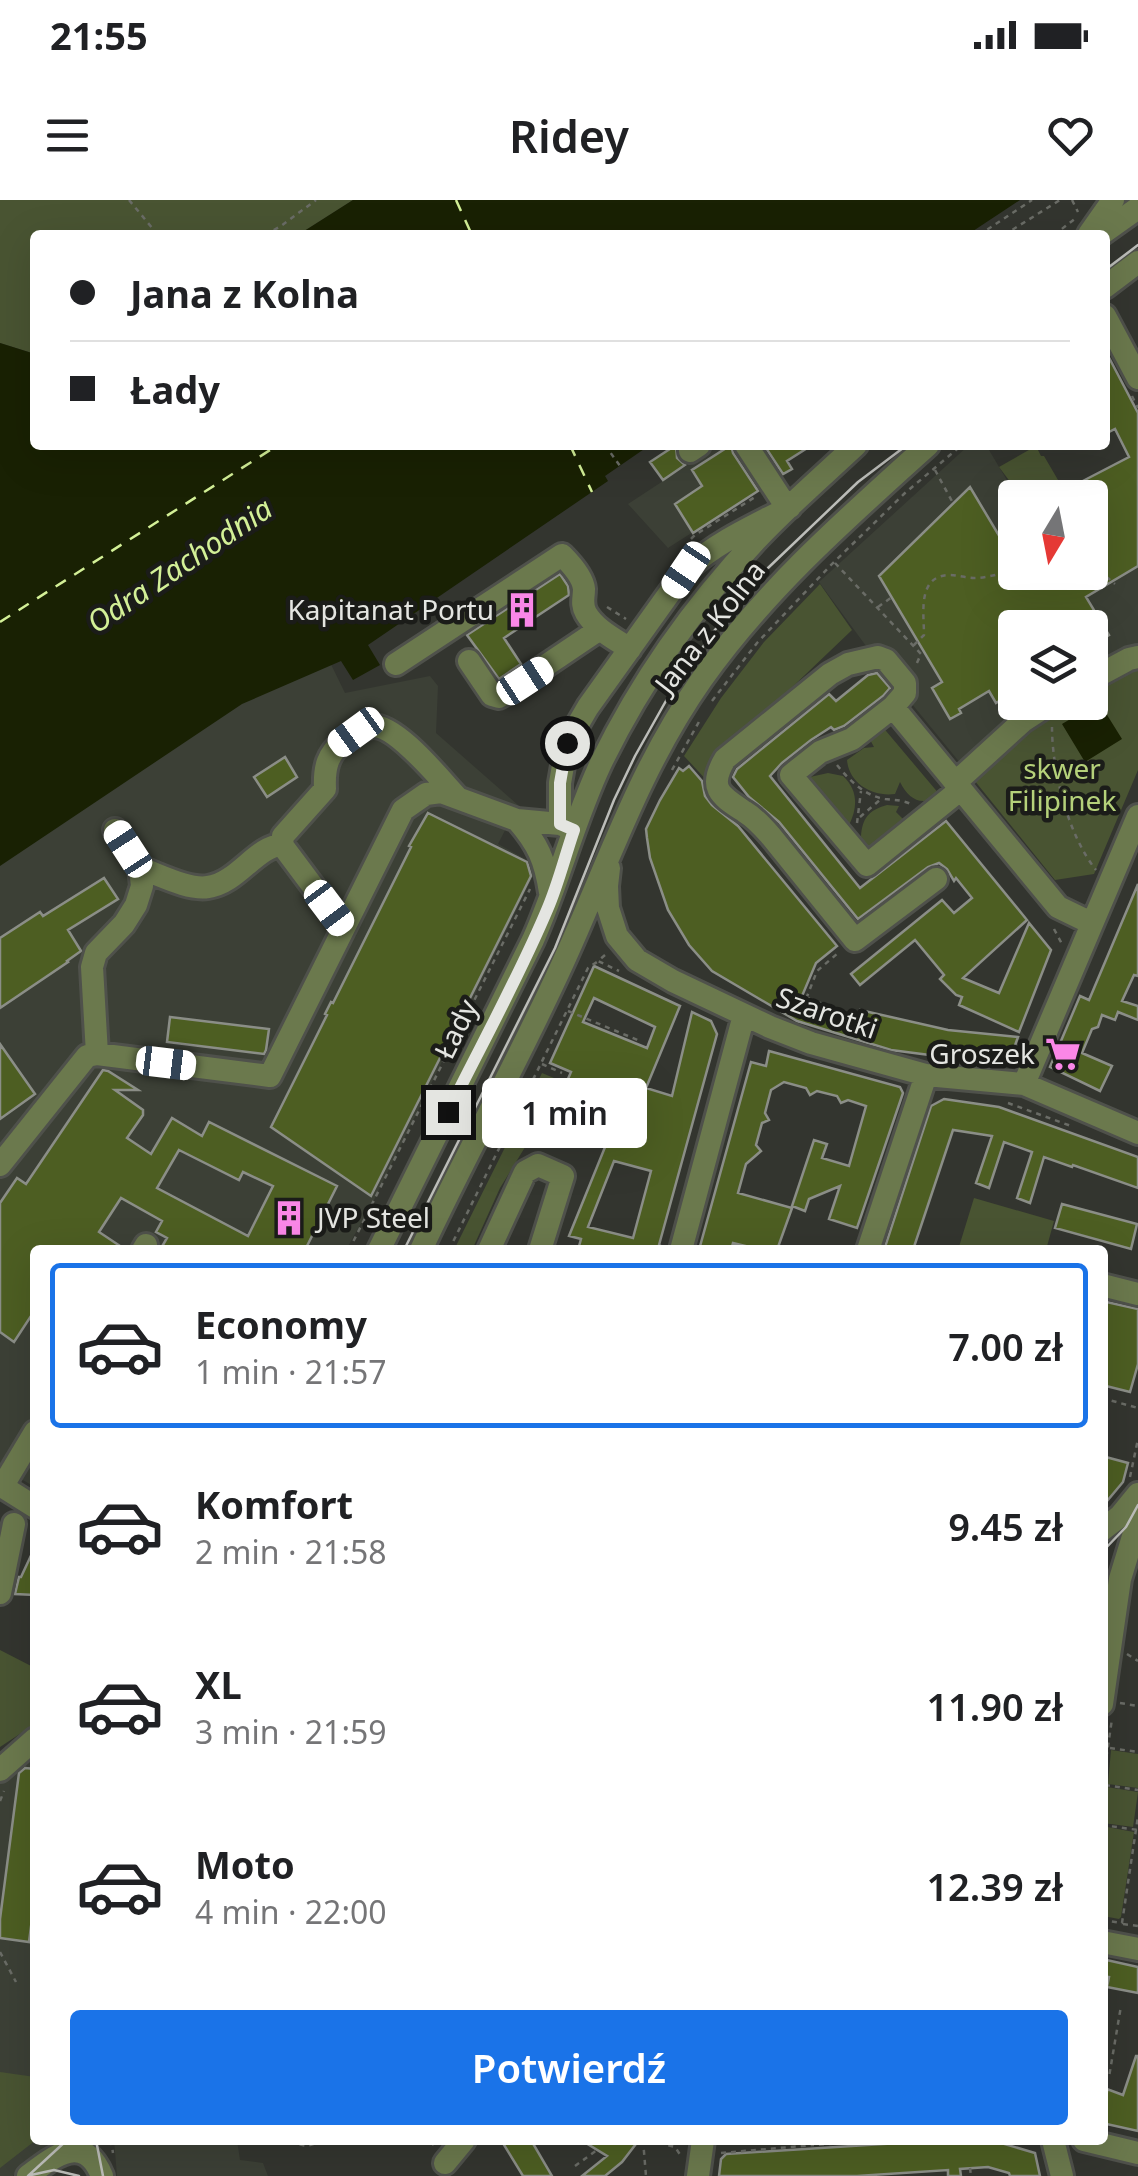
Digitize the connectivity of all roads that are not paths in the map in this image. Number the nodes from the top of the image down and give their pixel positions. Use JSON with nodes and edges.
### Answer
{"nodes":[{"id":1,"x":1113,"y":200,"type":"edge"},
{"id":2,"x":1138,"y":208,"type":"edge"},
{"id":3,"x":1092,"y":230,"type":"edge"},
{"id":4,"x":1109,"y":230,"type":"edge"},
{"id":5,"x":1138,"y":262,"type":"edge"},
{"id":6,"x":1110,"y":283,"type":"edge"},
{"id":7,"x":1110,"y":325,"type":"edge"},
{"id":8,"x":1138,"y":378,"type":"edge"},
{"id":9,"x":749,"y":450,"type":"edge"},
{"id":10,"x":851,"y":450,"type":"edge"},
{"id":11,"x":923,"y":450,"type":"edge"},
{"id":12,"x":790,"y":507,"type":"junction"},
{"id":13,"x":600,"y":629,"type":"junction"},
{"id":14,"x":630,"y":649,"type":"junction"},
{"id":15,"x":1138,"y":657,"type":"edge"},
{"id":16,"x":469,"y":662,"type":"dead end"},
{"id":17,"x":396,"y":664,"type":"dead end"},
{"id":18,"x":1108,"y":670,"type":"edge"},
{"id":19,"x":893,"y":707,"type":"junction"},
{"id":20,"x":1023,"y":720,"type":"edge"},
{"id":21,"x":958,"y":786,"type":"junction"},
{"id":22,"x":456,"y":796,"type":"junction"},
{"id":23,"x":1138,"y":816,"type":"edge"},
{"id":24,"x":517,"y":820,"type":"junction"},
{"id":25,"x":567,"y":827,"type":"junction"},
{"id":26,"x":116,"y":830,"type":"dead end"},
{"id":27,"x":618,"y":833,"type":"junction"},
{"id":28,"x":282,"y":846,"type":"junction"},
{"id":29,"x":140,"y":868,"type":"junction"},
{"id":30,"x":936,"y":879,"type":"dead end"},
{"id":31,"x":551,"y":899,"type":"junction"},
{"id":32,"x":1091,"y":923,"type":"junction"},
{"id":33,"x":344,"y":928,"type":"junction"},
{"id":34,"x":744,"y":1015,"type":"junction"},
{"id":35,"x":97,"y":1054,"type":"junction"},
{"id":36,"x":926,"y":1074,"type":"junction"},
{"id":37,"x":1024,"y":1084,"type":"junction"},
{"id":38,"x":1138,"y":1133,"type":"edge"},
{"id":39,"x":0,"y":1165,"type":"edge"},
{"id":40,"x":381,"y":1245,"type":"edge"},
{"id":41,"x":423,"y":1245,"type":"edge"},
{"id":42,"x":490,"y":1245,"type":"edge"},
{"id":43,"x":542,"y":1245,"type":"edge"},
{"id":44,"x":682,"y":1245,"type":"edge"},
{"id":45,"x":870,"y":1245,"type":"edge"},
{"id":46,"x":1108,"y":1286,"type":"edge"},
{"id":47,"x":1138,"y":1294,"type":"edge"},
{"id":48,"x":30,"y":1440,"type":"edge"},
{"id":49,"x":1,"y":1486,"type":"edge"},
{"id":50,"x":1138,"y":1494,"type":"edge"},
{"id":51,"x":30,"y":1503,"type":"edge"},
{"id":52,"x":30,"y":1505,"type":"edge"},
{"id":53,"x":1138,"y":1520,"type":"edge"},
{"id":54,"x":1108,"y":1525,"type":"edge"},
{"id":55,"x":7,"y":1530,"type":"edge"},
{"id":56,"x":1114,"y":1592,"type":"edge"},
{"id":57,"x":0,"y":1593,"type":"edge"},
{"id":58,"x":1109,"y":1701,"type":"edge"},
{"id":59,"x":30,"y":1745,"type":"edge"},
{"id":60,"x":2,"y":1777,"type":"edge"},
{"id":61,"x":1108,"y":1943,"type":"edge"},
{"id":62,"x":1138,"y":1949,"type":"edge"},
{"id":63,"x":58,"y":2145,"type":"edge"},
{"id":64,"x":100,"y":2145,"type":"edge"},
{"id":65,"x":455,"y":2145,"type":"edge"},
{"id":66,"x":702,"y":2145,"type":"edge"},
{"id":67,"x":1054,"y":2145,"type":"edge"},
{"id":68,"x":1106,"y":2145,"type":"edge"},
{"id":69,"x":1138,"y":2152,"type":"edge"},
{"id":70,"x":438,"y":2154,"type":"road end"},
{"id":71,"x":34,"y":2172,"type":"edge"},
{"id":72,"x":103,"y":2176,"type":"edge"},
{"id":73,"x":698,"y":2176,"type":"edge"},
{"id":74,"x":1062,"y":2176,"type":"edge"}],
"edges":[{"from":1,"to":3,"type":"street"},
{"from":2,"to":4,"type":"street"},
{"from":5,"to":6,"type":"street"},
{"from":7,"to":8,"type":"street"},
{"from":9,"to":12,"type":"street"},
{"from":10,"to":12,"type":"street","name":"Jana z Kolna"},
{"from":11,"to":27,"type":"street","name":"Jana z Kolna"},
{"from":12,"to":14,"type":"street","name":"Jana z Kolna"},
{"from":12,"to":25,"type":"street","name":"Jana z Kolna"},
{"from":13,"to":14,"type":"street"},
{"from":13,"to":16,"type":"street"},
{"from":13,"to":17,"type":"street"},
{"from":14,"to":25,"type":"street","name":"Jana z Kolna"},
{"from":15,"to":18,"type":"street"},
{"from":19,"to":21,"type":"street"},
{"from":19,"to":21,"type":"street"},
{"from":19,"to":30,"type":"street"},
{"from":20,"to":21,"type":"street"},
{"from":21,"to":32,"type":"street"},
{"from":22,"to":24,"type":"street"},
{"from":22,"to":28,"type":"street"},
{"from":22,"to":33,"type":"street"},
{"from":23,"to":32,"type":"street"},
{"from":24,"to":25,"type":"street"},
{"from":24,"to":31,"type":"street"},
{"from":25,"to":31,"type":"street","name":"Łady"},
{"from":26,"to":29,"type":"street"},
{"from":27,"to":34,"type":"street","name":"Szarotki"},
{"from":27,"to":41,"type":"street","name":"Jana z Kolna"},
{"from":28,"to":29,"type":"street"},
{"from":28,"to":33,"type":"street"},
{"from":29,"to":35,"type":"street"},
{"from":31,"to":40,"type":"street","name":"Łady"},
{"from":32,"to":37,"type":"street"},
{"from":33,"to":35,"type":"street"},
{"from":34,"to":36,"type":"street","name":"Szarotki"},
{"from":34,"to":44,"type":"street"},
{"from":35,"to":39,"type":"street"},
{"from":36,"to":37,"type":"street","name":"Szarotki"},
{"from":36,"to":45,"type":"street"},
{"from":37,"to":38,"type":"street","name":"Szarotki"},
{"from":42,"to":43,"type":"street"},
{"from":46,"to":47,"type":"street"},
{"from":48,"to":49,"type":"street"},
{"from":49,"to":51,"type":"street"},
{"from":50,"to":54,"type":"street"},
{"from":52,"to":55,"type":"street"},
{"from":53,"to":56,"type":"street"},
{"from":55,"to":57,"type":"street"},
{"from":56,"to":58,"type":"street"},
{"from":59,"to":60,"type":"street"},
{"from":61,"to":62,"type":"street"},
{"from":63,"to":71,"type":"street"},
{"from":64,"to":72,"type":"street"},
{"from":65,"to":70,"type":"street"},
{"from":66,"to":73,"type":"street"},
{"from":67,"to":74,"type":"street"},
{"from":68,"to":69,"type":"street"},
{"from":71,"to":72,"type":"street"}]}
